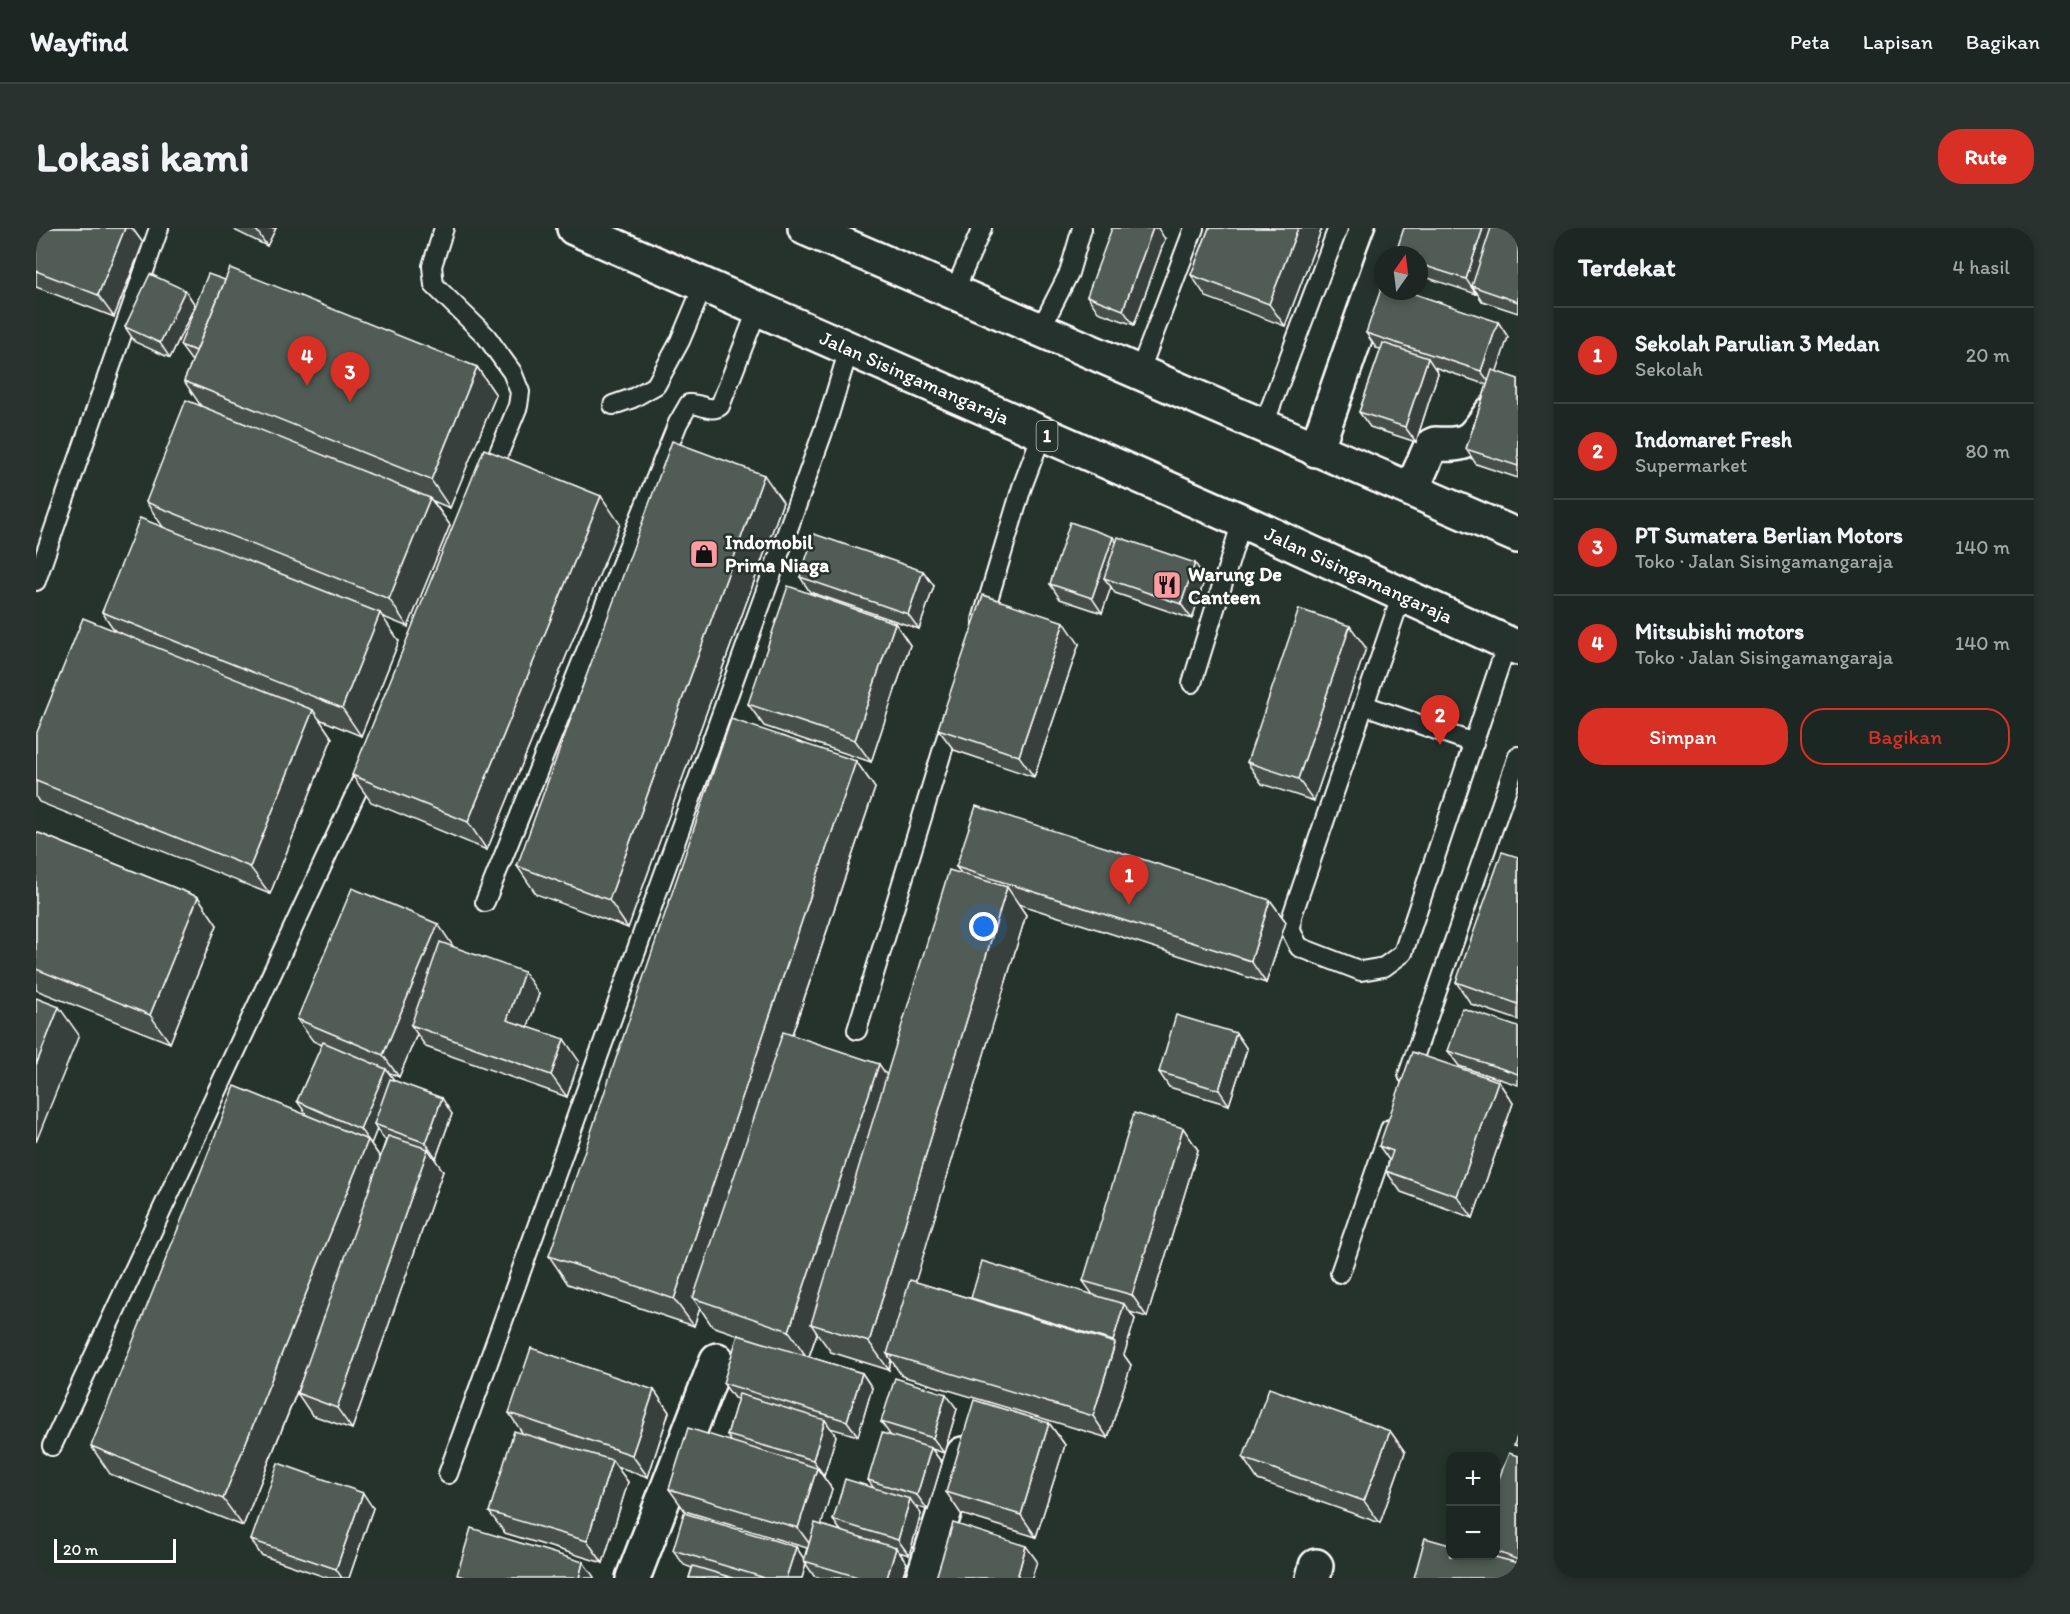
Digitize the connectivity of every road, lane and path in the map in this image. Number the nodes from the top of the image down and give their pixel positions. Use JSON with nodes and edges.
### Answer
{"nodes":[{"id":1,"x":159,"y":228,"type":"edge"},
{"id":2,"x":444,"y":228,"type":"edge"},
{"id":3,"x":574,"y":228,"type":"edge"},
{"id":4,"x":805,"y":228,"type":"edge"},
{"id":5,"x":982,"y":228,"type":"edge"},
{"id":6,"x":1082,"y":228,"type":"edge"},
{"id":7,"x":1194,"y":228,"type":"edge"},
{"id":8,"x":1338,"y":228,"type":"edge"},
{"id":9,"x":1394,"y":228,"type":"edge"},
{"id":10,"x":839,"y":235,"type":"edge"},
{"id":11,"x":1388,"y":246,"type":"edge"},
{"id":12,"x":704,"y":284,"type":"junction"},
{"id":13,"x":1374,"y":285,"type":"edge"},
{"id":14,"x":954,"y":292,"type":"junction"},
{"id":15,"x":758,"y":308,"type":"junction"},
{"id":16,"x":1040,"y":330,"type":"junction"},
{"id":17,"x":849,"y":350,"type":"junction"},
{"id":18,"x":1139,"y":373,"type":"junction"},
{"id":19,"x":613,"y":405,"type":"dead end"},
{"id":20,"x":1491,"y":413,"type":"edge"},
{"id":21,"x":1263,"y":427,"type":"junction"},
{"id":22,"x":1042,"y":434,"type":"junction"},
{"id":23,"x":1316,"y":450,"type":"junction"},
{"id":24,"x":1412,"y":489,"type":"junction"},
{"id":25,"x":482,"y":495,"type":"edge"},
{"id":26,"x":1242,"y":521,"type":"junction"},
{"id":27,"x":1518,"y":536,"type":"edge"},
{"id":28,"x":36,"y":581,"type":"edge"},
{"id":29,"x":1402,"y":594,"type":"junction"},
{"id":30,"x":978,"y":634,"type":"edge"},
{"id":31,"x":1513,"y":645,"type":"edge"},
{"id":32,"x":1192,"y":683,"type":"dead end"},
{"id":33,"x":957,"y":702,"type":"edge"},
{"id":34,"x":1364,"y":705,"type":"junction"},
{"id":35,"x":1474,"y":743,"type":"junction"},
{"id":36,"x":376,"y":749,"type":"edge"},
{"id":37,"x":1518,"y":756,"type":"edge"},
{"id":38,"x":485,"y":902,"type":"dead end"},
{"id":39,"x":857,"y":1030,"type":"dead end"},
{"id":40,"x":1402,"y":1093,"type":"edge"},
{"id":41,"x":1394,"y":1116,"type":"edge"},
{"id":42,"x":1340,"y":1273,"type":"dead end"},
{"id":43,"x":717,"y":1360,"type":"dead end"},
{"id":44,"x":969,"y":1435,"type":"edge"},
{"id":45,"x":52,"y":1446,"type":"dead end"},
{"id":46,"x":448,"y":1474,"type":"dead end"},
{"id":47,"x":633,"y":1578,"type":"edge"},
{"id":48,"x":923,"y":1578,"type":"edge"}],
"edges":[{"from":1,"to":28,"type":"lane"},
{"from":2,"to":25,"type":"lane"},
{"from":3,"to":12,"type":"main road","name":"Jalan Sisingamangaraja","number":"1"},
{"from":4,"to":10,"type":"main road"},
{"from":5,"to":14,"type":"lane"},
{"from":6,"to":16,"type":"lane"},
{"from":7,"to":18,"type":"lane"},
{"from":8,"to":21,"type":"lane"},
{"from":9,"to":11,"type":"main road"},
{"from":10,"to":14,"type":"main road"},
{"from":12,"to":15,"type":"main road","name":"Jalan Sisingamangaraja","number":"1"},
{"from":12,"to":19,"type":"lane"},
{"from":13,"to":23,"type":"main road"},
{"from":14,"to":16,"type":"main road"},
{"from":15,"to":17,"type":"main road","name":"Jalan Sisingamangaraja","number":"1"},
{"from":15,"to":38,"type":"lane"},
{"from":16,"to":18,"type":"main road"},
{"from":17,"to":22,"type":"main road","name":"Jalan Sisingamangaraja","number":"1"},
{"from":17,"to":46,"type":"lane"},
{"from":18,"to":21,"type":"main road"},
{"from":20,"to":24,"type":"main road"},
{"from":21,"to":23,"type":"main road"},
{"from":22,"to":26,"type":"main road","name":"Jalan Sisingamangaraja","number":"1"},
{"from":22,"to":30,"type":"lane"},
{"from":23,"to":24,"type":"main road"},
{"from":24,"to":27,"type":"main road"},
{"from":26,"to":29,"type":"main road","name":"Jalan Sisingamangaraja","number":"1"},
{"from":26,"to":32,"type":"lane"},
{"from":29,"to":31,"type":"main road","name":"Jalan Sisingamangaraja","number":"1"},
{"from":29,"to":34,"type":"lane"},
{"from":31,"to":35,"type":"lane"},
{"from":33,"to":39,"type":"lane"},
{"from":34,"to":35,"type":"lane"},
{"from":34,"to":35,"type":"lane"},
{"from":36,"to":45,"type":"lane"},
{"from":37,"to":40,"type":"lane"},
{"from":41,"to":42,"type":"lane"},
{"from":43,"to":47,"type":"main road"},
{"from":44,"to":48,"type":"main road"}]}
